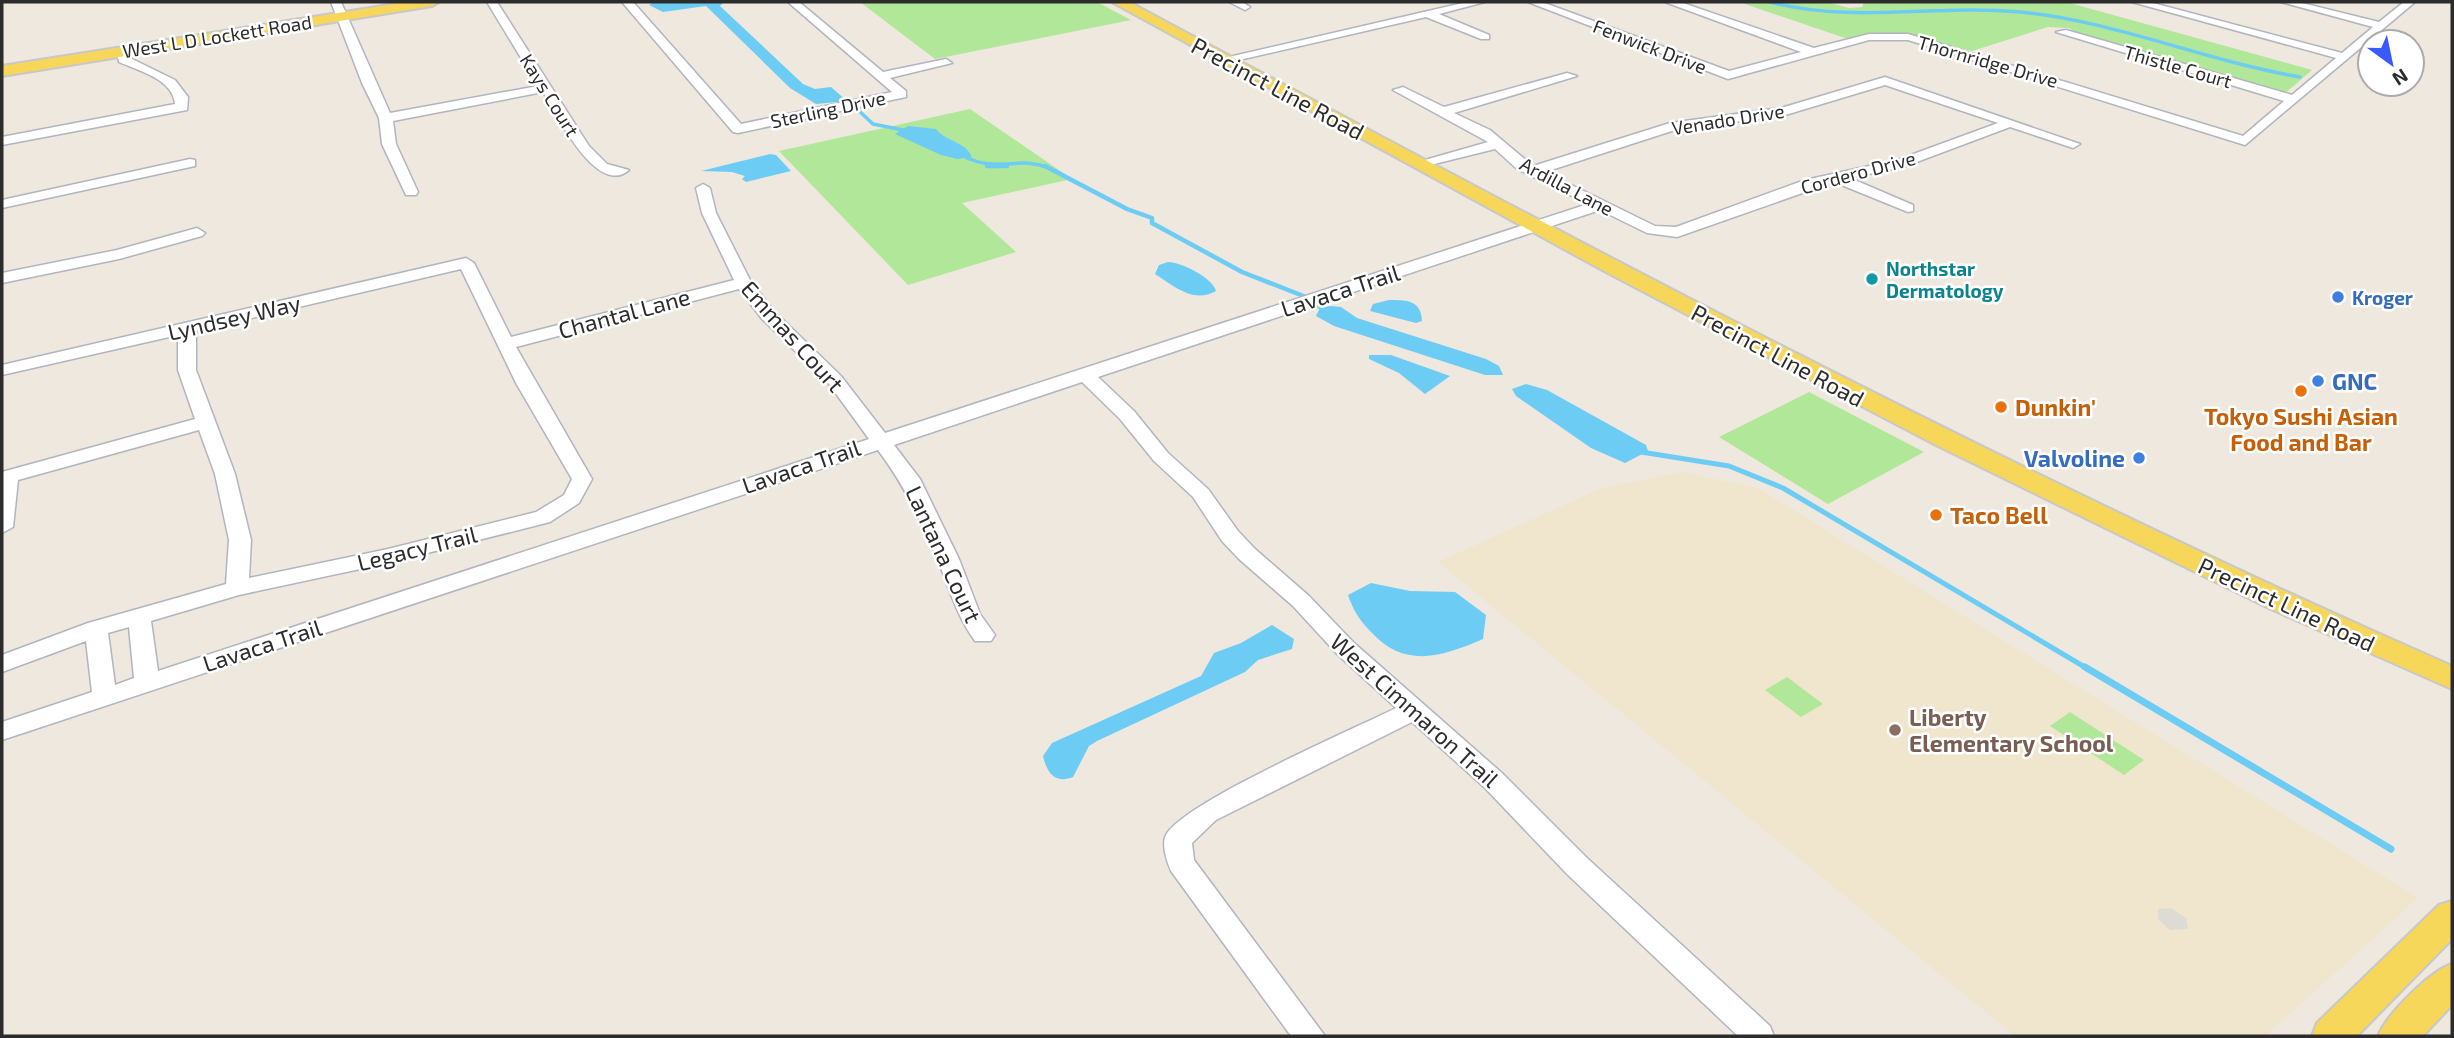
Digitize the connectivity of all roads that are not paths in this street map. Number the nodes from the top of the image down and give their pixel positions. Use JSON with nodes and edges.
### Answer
{"nodes":[{"id":1,"x":432,"y":2,"type":"edge"},
{"id":2,"x":492,"y":2,"type":"edge"},
{"id":3,"x":627,"y":2,"type":"edge"},
{"id":4,"x":793,"y":2,"type":"edge"},
{"id":5,"x":1119,"y":2,"type":"edge"},
{"id":6,"x":1480,"y":2,"type":"edge"},
{"id":7,"x":1533,"y":2,"type":"edge"},
{"id":8,"x":1670,"y":2,"type":"edge"},
{"id":9,"x":2137,"y":2,"type":"edge"},
{"id":10,"x":2286,"y":2,"type":"edge"},
{"id":11,"x":2410,"y":2,"type":"edge"},
{"id":12,"x":339,"y":9,"type":"edge"},
{"id":13,"x":1427,"y":14,"type":"junction"},
{"id":14,"x":2382,"y":26,"type":"junction"},
{"id":15,"x":2062,"y":32,"type":"dead end"},
{"id":16,"x":1485,"y":37,"type":"dead end"},
{"id":17,"x":120,"y":52,"type":"junction"},
{"id":18,"x":1814,"y":52,"type":"junction"},
{"id":19,"x":2344,"y":57,"type":"junction"},
{"id":20,"x":1230,"y":62,"type":"junction"},
{"id":21,"x":946,"y":63,"type":"dead end"},
{"id":22,"x":2,"y":71,"type":"edge"},
{"id":23,"x":1728,"y":75,"type":"joint"},
{"id":24,"x":881,"y":76,"type":"junction"},
{"id":25,"x":1571,"y":76,"type":"dead end"},
{"id":26,"x":546,"y":88,"type":"junction"},
{"id":27,"x":1399,"y":90,"type":"dead end"},
{"id":28,"x":2294,"y":100,"type":"junction"},
{"id":29,"x":1442,"y":112,"type":"junction"},
{"id":30,"x":386,"y":118,"type":"junction"},
{"id":31,"x":2010,"y":123,"type":"junction"},
{"id":32,"x":2,"y":141,"type":"edge"},
{"id":33,"x":1497,"y":144,"type":"junction"},
{"id":34,"x":2073,"y":144,"type":"dead end"},
{"id":35,"x":190,"y":163,"type":"dead end"},
{"id":36,"x":1423,"y":165,"type":"junction"},
{"id":37,"x":622,"y":170,"type":"dead end"},
{"id":38,"x":1532,"y":170,"type":"junction"},
{"id":39,"x":1832,"y":176,"type":"junction"},
{"id":40,"x":703,"y":188,"type":"dead end"},
{"id":41,"x":411,"y":192,"type":"dead end"},
{"id":42,"x":2,"y":204,"type":"edge"},
{"id":43,"x":1601,"y":205,"type":"junction"},
{"id":44,"x":1908,"y":208,"type":"dead end"},
{"id":45,"x":1536,"y":226,"type":"junction"},
{"id":46,"x":1666,"y":232,"type":"joint"},
{"id":47,"x":197,"y":233,"type":"dead end"},
{"id":48,"x":466,"y":262,"type":"joint"},
{"id":49,"x":2,"y":278,"type":"edge"},
{"id":50,"x":743,"y":283,"type":"junction"},
{"id":51,"x":187,"y":329,"type":"junction"},
{"id":52,"x":506,"y":344,"type":"junction"},
{"id":53,"x":2,"y":370,"type":"edge"},
{"id":54,"x":1083,"y":373,"type":"junction"},
{"id":55,"x":207,"y":422,"type":"junction"},
{"id":56,"x":880,"y":439,"type":"junction"},
{"id":57,"x":5,"y":477,"type":"edge"},
{"id":58,"x":2,"y":527,"type":"edge"},
{"id":59,"x":237,"y":588,"type":"junction"},
{"id":60,"x":139,"y":616,"type":"junction"},
{"id":61,"x":96,"y":629,"type":"junction"},
{"id":62,"x":983,"y":635,"type":"dead end"},
{"id":63,"x":4,"y":656,"type":"edge"},
{"id":64,"x":2452,"y":678,"type":"edge"},
{"id":65,"x":147,"y":683,"type":"junction"},
{"id":66,"x":105,"y":697,"type":"junction"},
{"id":67,"x":1414,"y":710,"type":"junction"},
{"id":68,"x":2,"y":731,"type":"edge"},
{"id":69,"x":2452,"y":916,"type":"edge"},
{"id":70,"x":2452,"y":980,"type":"edge"},
{"id":71,"x":1309,"y":1036,"type":"edge"},
{"id":72,"x":1759,"y":1036,"type":"edge"},
{"id":73,"x":2331,"y":1036,"type":"edge"},
{"id":74,"x":2397,"y":1036,"type":"edge"}],
"edges":[{"from":1,"to":12,"type":"main road","name":"West L D Lockett Road"},
{"from":2,"to":26,"type":"street","name":"Kays Court"},
{"from":3,"to":24,"type":"street","name":"Sterling Drive"},
{"from":4,"to":24,"type":"street","name":"Sterling Drive"},
{"from":5,"to":20,"type":"main road","name":"Precinct Line Road"},
{"from":6,"to":13,"type":"street"},
{"from":7,"to":23,"type":"street","name":"Fenwick Drive"},
{"from":8,"to":18,"type":"street"},
{"from":9,"to":19,"type":"street"},
{"from":10,"to":14,"type":"street"},
{"from":11,"to":14,"type":"street"},
{"from":12,"to":17,"type":"main road","name":"West L D Lockett Road"},
{"from":12,"to":30,"type":"street"},
{"from":13,"to":16,"type":"street"},
{"from":13,"to":20,"type":"street"},
{"from":14,"to":19,"type":"street"},
{"from":15,"to":28,"type":"street","name":"Thistle Court"},
{"from":17,"to":22,"type":"main road","name":"West L D Lockett Road"},
{"from":17,"to":32,"type":"street"},
{"from":18,"to":23,"type":"street","name":"Thornridge Drive"},
{"from":18,"to":28,"type":"street","name":"Thornridge Drive"},
{"from":19,"to":28,"type":"street"},
{"from":20,"to":36,"type":"main road","name":"Precinct Line Road"},
{"from":21,"to":24,"type":"street"},
{"from":25,"to":29,"type":"street"},
{"from":26,"to":30,"type":"street"},
{"from":26,"to":37,"type":"street","name":"Kays Court"},
{"from":27,"to":29,"type":"street","name":"Ardilla Lane"},
{"from":29,"to":33,"type":"street","name":"Ardilla Lane"},
{"from":30,"to":41,"type":"street"},
{"from":31,"to":34,"type":"street"},
{"from":31,"to":38,"type":"street","name":"Venado Drive"},
{"from":31,"to":39,"type":"street","name":"Cordero Drive"},
{"from":33,"to":36,"type":"street"},
{"from":33,"to":38,"type":"street","name":"Ardilla Lane"},
{"from":35,"to":42,"type":"street"},
{"from":36,"to":45,"type":"main road","name":"Precinct Line Road"},
{"from":38,"to":43,"type":"street","name":"Ardilla Lane"},
{"from":39,"to":44,"type":"street"},
{"from":39,"to":46,"type":"street","name":"Cordero Drive"},
{"from":40,"to":50,"type":"street","name":"Emmas Court"},
{"from":43,"to":45,"type":"street","name":"Lavaca Trail"},
{"from":43,"to":46,"type":"street","name":"Ardilla Lane"},
{"from":45,"to":54,"type":"street","name":"Lavaca Trail"},
{"from":45,"to":64,"type":"main road","name":"Precinct Line Road"},
{"from":47,"to":49,"type":"street"},
{"from":48,"to":51,"type":"street","name":"Lyndsey Way"},
{"from":48,"to":52,"type":"street","name":"Legacy Trail"},
{"from":50,"to":52,"type":"street","name":"Chantal Lane"},
{"from":50,"to":56,"type":"street","name":"Emmas Court"},
{"from":51,"to":53,"type":"street","name":"Lyndsey Way"},
{"from":51,"to":55,"type":"street"},
{"from":52,"to":59,"type":"street","name":"Legacy Trail"},
{"from":54,"to":56,"type":"street","name":"Lavaca Trail"},
{"from":54,"to":67,"type":"street","name":"West Cimmaron Trail"},
{"from":55,"to":57,"type":"street"},
{"from":55,"to":59,"type":"street"},
{"from":56,"to":62,"type":"street","name":"Lantana Court"},
{"from":56,"to":65,"type":"street","name":"Lavaca Trail"},
{"from":57,"to":58,"type":"street"},
{"from":59,"to":60,"type":"street","name":"Legacy Trail"},
{"from":60,"to":61,"type":"street","name":"Legacy Trail"},
{"from":60,"to":65,"type":"street"},
{"from":61,"to":63,"type":"street","name":"Legacy Trail"},
{"from":61,"to":66,"type":"street"},
{"from":65,"to":66,"type":"street","name":"Lavaca Trail"},
{"from":66,"to":68,"type":"street","name":"Lavaca Trail"},
{"from":67,"to":71,"type":"street"},
{"from":67,"to":72,"type":"street","name":"West Cimmaron Trail"},
{"from":69,"to":73,"type":"main road"},
{"from":70,"to":74,"type":"main road"}]}
